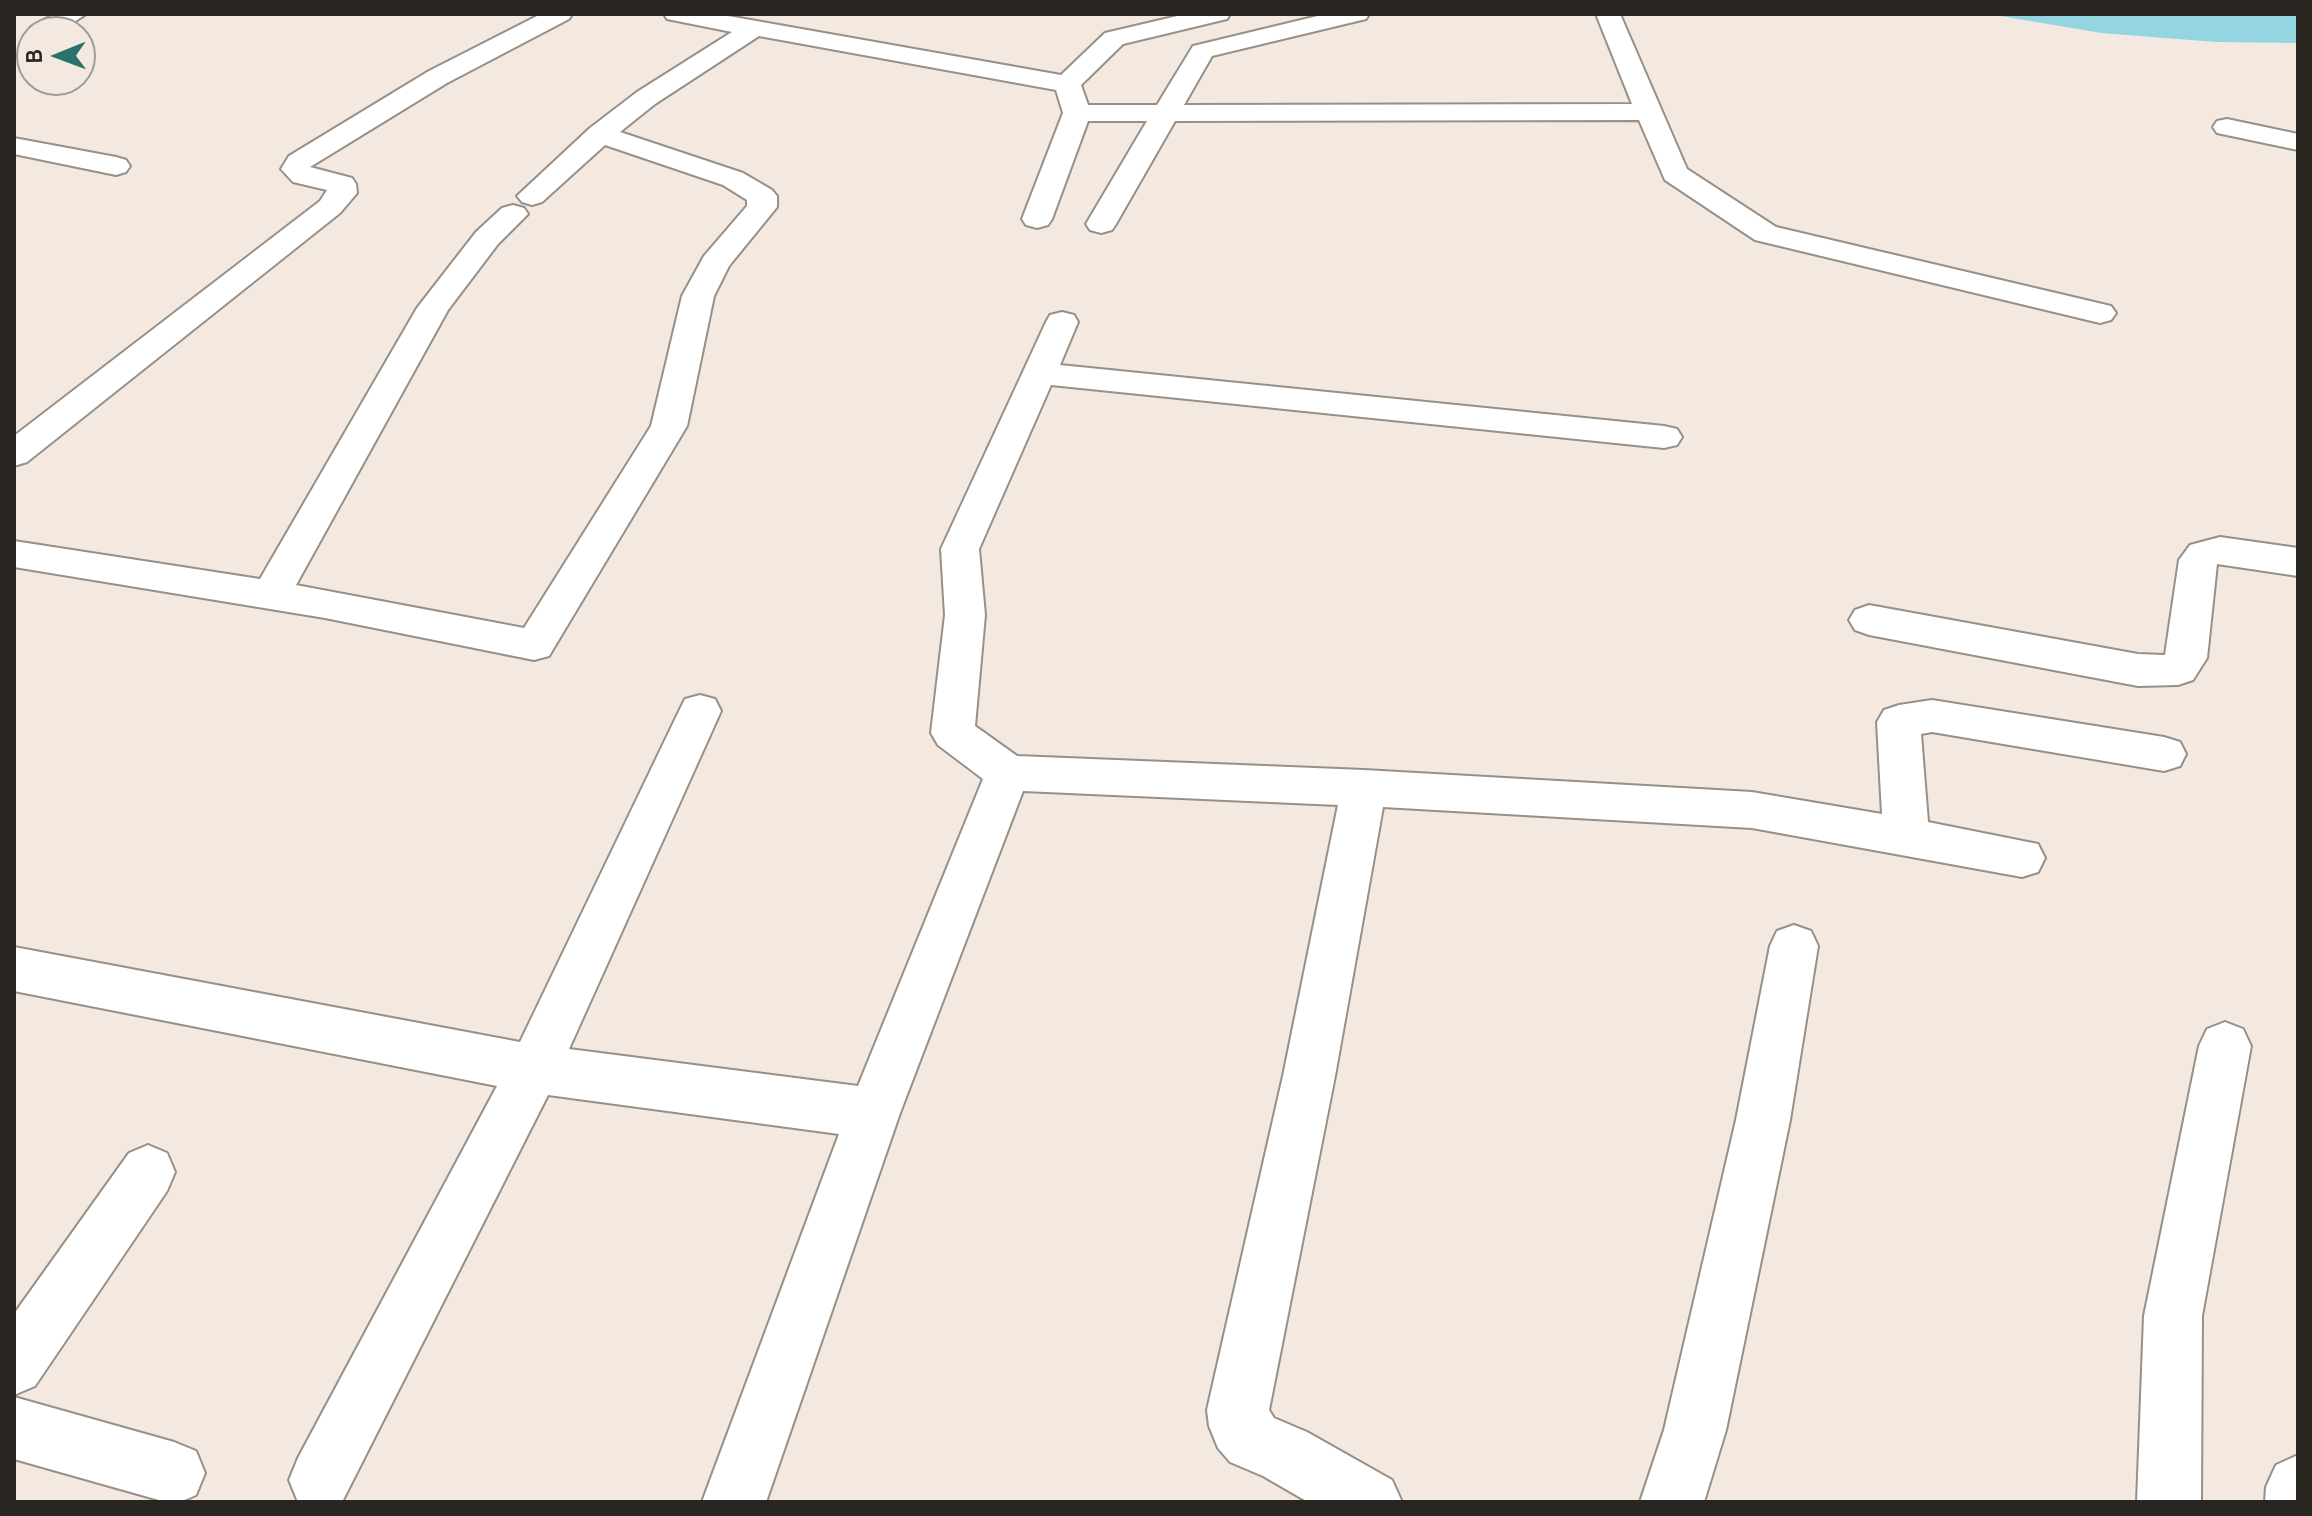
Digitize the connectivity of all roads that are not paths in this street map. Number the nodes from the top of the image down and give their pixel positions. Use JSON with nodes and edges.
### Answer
{"nodes":[{"id":1,"x":560,"y":14,"type":"edge"},
{"id":2,"x":676,"y":14,"type":"edge"},
{"id":3,"x":1218,"y":14,"type":"edge"},
{"id":4,"x":1357,"y":14,"type":"edge"},
{"id":5,"x":1608,"y":14,"type":"edge"},
{"id":6,"x":755,"y":28,"type":"junction"},
{"id":7,"x":1067,"y":84,"type":"junction"},
{"id":8,"x":1648,"y":112,"type":"junction"},
{"id":9,"x":1077,"y":113,"type":"junction"},
{"id":10,"x":1166,"y":114,"type":"junction"},
{"id":11,"x":2227,"y":127,"type":"dead end"},
{"id":12,"x":600,"y":134,"type":"junction"},
{"id":13,"x":2298,"y":142,"type":"edge"},
{"id":14,"x":14,"y":146,"type":"edge"},
{"id":15,"x":116,"y":166,"type":"dead end"},
{"id":16,"x":1037,"y":219,"type":"dead end"},
{"id":17,"x":1101,"y":224,"type":"dead end"},
{"id":18,"x":2100,"y":313,"type":"dead end"},
{"id":19,"x":1062,"y":322,"type":"dead end"},
{"id":20,"x":1039,"y":373,"type":"junction"},
{"id":21,"x":1664,"y":437,"type":"dead end"},
{"id":22,"x":14,"y":454,"type":"edge"},
{"id":23,"x":14,"y":554,"type":"edge"},
{"id":24,"x":2298,"y":562,"type":"edge"},
{"id":25,"x":271,"y":595,"type":"junction"},
{"id":26,"x":1869,"y":620,"type":"dead end"},
{"id":27,"x":700,"y":711,"type":"dead end"},
{"id":28,"x":2164,"y":754,"type":"dead end"},
{"id":29,"x":1008,"y":773,"type":"junction"},
{"id":30,"x":1364,"y":788,"type":"junction"},
{"id":31,"x":1906,"y":838,"type":"junction"},
{"id":32,"x":2022,"y":858,"type":"dead end"},
{"id":33,"x":1794,"y":946,"type":"dead end"},
{"id":34,"x":14,"y":969,"type":"edge"},
{"id":35,"x":2225,"y":1046,"type":"dead end"},
{"id":36,"x":534,"y":1069,"type":"junction"},
{"id":37,"x":873,"y":1113,"type":"junction"},
{"id":38,"x":148,"y":1172,"type":"dead end"},
{"id":39,"x":14,"y":1365,"type":"edge"},
{"id":40,"x":14,"y":1428,"type":"edge"},
{"id":41,"x":174,"y":1473,"type":"dead end"},
{"id":42,"x":320,"y":1480,"type":"dead end"},
{"id":43,"x":2298,"y":1487,"type":"edge"},
{"id":44,"x":734,"y":1502,"type":"edge"},
{"id":45,"x":1370,"y":1502,"type":"edge"},
{"id":46,"x":1672,"y":1502,"type":"edge"},
{"id":47,"x":2169,"y":1502,"type":"edge"},
{"id":48,"x":2297,"y":1502,"type":"edge"}],
"edges":[{"from":1,"to":22,"type":"street"},
{"from":2,"to":6,"type":"street"},
{"from":3,"to":7,"type":"street"},
{"from":4,"to":10,"type":"street"},
{"from":5,"to":8,"type":"street"},
{"from":6,"to":7,"type":"street"},
{"from":6,"to":12,"type":"street"},
{"from":7,"to":9,"type":"street"},
{"from":8,"to":10,"type":"street"},
{"from":8,"to":18,"type":"street"},
{"from":9,"to":10,"type":"street"},
{"from":9,"to":16,"type":"street"},
{"from":10,"to":17,"type":"street"},
{"from":11,"to":13,"type":"street"},
{"from":12,"to":25,"type":"street"},
{"from":12,"to":25,"type":"street"},
{"from":14,"to":15,"type":"street"},
{"from":19,"to":20,"type":"street"},
{"from":20,"to":21,"type":"street"},
{"from":20,"to":29,"type":"street"},
{"from":23,"to":25,"type":"street"},
{"from":24,"to":26,"type":"street"},
{"from":27,"to":36,"type":"street"},
{"from":28,"to":31,"type":"street"},
{"from":29,"to":30,"type":"street"},
{"from":29,"to":37,"type":"street"},
{"from":30,"to":31,"type":"street"},
{"from":30,"to":45,"type":"street"},
{"from":31,"to":32,"type":"street"},
{"from":33,"to":46,"type":"street"},
{"from":34,"to":36,"type":"street"},
{"from":35,"to":47,"type":"street"},
{"from":36,"to":37,"type":"street"},
{"from":36,"to":42,"type":"street"},
{"from":37,"to":44,"type":"street"},
{"from":38,"to":39,"type":"street"},
{"from":40,"to":41,"type":"street"},
{"from":43,"to":48,"type":"street"}]}
